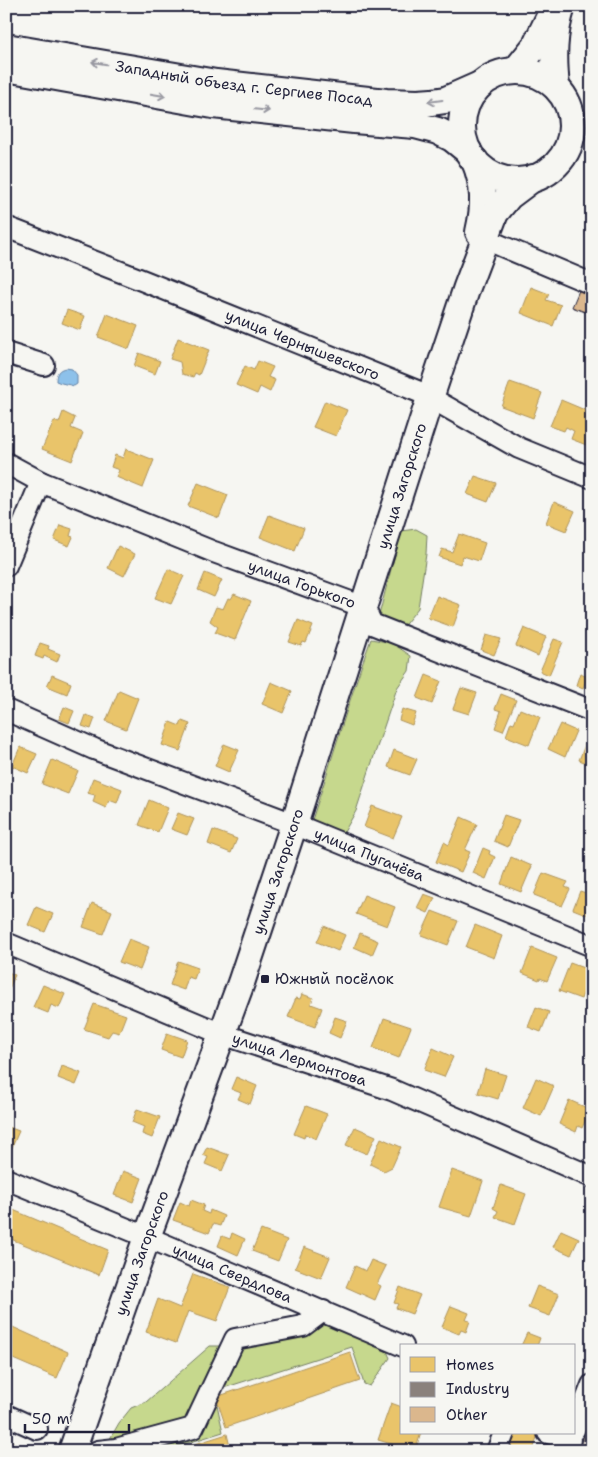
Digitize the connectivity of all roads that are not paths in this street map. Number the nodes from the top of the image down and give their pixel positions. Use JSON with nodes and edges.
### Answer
{"nodes":[{"id":1,"x":554,"y":6,"type":"edge"},
{"id":2,"x":562,"y":6,"type":"edge"},
{"id":3,"x":6,"y":47,"type":"edge"},
{"id":4,"x":6,"y":68,"type":"edge"},
{"id":5,"x":516,"y":70,"type":"junction"},
{"id":6,"x":480,"y":85,"type":"junction"},
{"id":7,"x":559,"y":90,"type":"junction"},
{"id":8,"x":592,"y":109,"type":"edge"},
{"id":9,"x":592,"y":140,"type":"edge"},
{"id":10,"x":472,"y":156,"type":"junction"},
{"id":11,"x":561,"y":159,"type":"junction"},
{"id":12,"x":533,"y":178,"type":"junction"},
{"id":13,"x":6,"y":227,"type":"edge"},
{"id":14,"x":485,"y":239,"type":"junction"},
{"id":15,"x":592,"y":284,"type":"edge"},
{"id":16,"x":467,"y":286,"type":"junction"},
{"id":17,"x":6,"y":353,"type":"edge"},
{"id":18,"x":44,"y":365,"type":"dead end"},
{"id":19,"x":430,"y":398,"type":"junction"},
{"id":20,"x":6,"y":463,"type":"edge"},
{"id":21,"x":592,"y":478,"type":"edge"},
{"id":22,"x":41,"y":482,"type":"junction"},
{"id":23,"x":6,"y":566,"type":"edge"},
{"id":24,"x":364,"y":608,"type":"junction"},
{"id":25,"x":6,"y":710,"type":"edge"},
{"id":26,"x":592,"y":711,"type":"edge"},
{"id":27,"x":294,"y":824,"type":"junction"},
{"id":28,"x":6,"y":943,"type":"edge"},
{"id":29,"x":592,"y":946,"type":"edge"},
{"id":30,"x":222,"y":1034,"type":"junction"},
{"id":31,"x":592,"y":1177,"type":"edge"},
{"id":32,"x":6,"y":1179,"type":"edge"},
{"id":33,"x":147,"y":1237,"type":"junction"},
{"id":34,"x":323,"y":1311,"type":"junction"},
{"id":35,"x":400,"y":1345,"type":"edge"},
{"id":36,"x":592,"y":1385,"type":"edge"},
{"id":37,"x":6,"y":1415,"type":"edge"},
{"id":38,"x":576,"y":1424,"type":"edge"},
{"id":39,"x":37,"y":1429,"type":"dead end"},
{"id":40,"x":504,"y":1434,"type":"edge"},
{"id":41,"x":72,"y":1451,"type":"edge"},
{"id":42,"x":98,"y":1451,"type":"edge"},
{"id":43,"x":497,"y":1451,"type":"edge"}],
"edges":[{"from":1,"to":5,"type":"main road"},
{"from":2,"to":7,"type":"main road"},
{"from":6,"to":3,"type":"main road","name":"Западный объезд г. Сергиев Посад","one_way":true},
{"from":4,"to":10,"type":"main road","name":"Западный объезд г. Сергиев Посад","one_way":true},
{"from":5,"to":6,"type":"main road"},
{"from":5,"to":7,"type":"main road"},
{"from":6,"to":10,"type":"main road"},
{"from":7,"to":8,"type":"main road"},
{"from":7,"to":11,"type":"main road"},
{"from":9,"to":11,"type":"main road"},
{"from":10,"to":12,"type":"main road"},
{"from":10,"to":16,"type":"main road"},
{"from":11,"to":12,"type":"main road"},
{"from":12,"to":14,"type":"main road"},
{"from":13,"to":19,"type":"street","name":"улица Чернышевского"},
{"from":14,"to":15,"type":"street"},
{"from":14,"to":16,"type":"main road"},
{"from":16,"to":19,"type":"main road","name":"улица Загорского"},
{"from":17,"to":18,"type":"street"},
{"from":19,"to":21,"type":"street","name":"улица Чернышевского"},
{"from":19,"to":24,"type":"main road","name":"улица Загорского"},
{"from":20,"to":22,"type":"street","name":"улица Горького"},
{"from":22,"to":23,"type":"street"},
{"from":22,"to":24,"type":"street","name":"улица Горького"},
{"from":24,"to":26,"type":"street","name":"улица Горького"},
{"from":24,"to":27,"type":"main road","name":"улица Загорского"},
{"from":25,"to":27,"type":"street","name":"улица Пугачёва"},
{"from":27,"to":29,"type":"street","name":"улица Пугачёва"},
{"from":27,"to":30,"type":"main road","name":"улица Загорского"},
{"from":28,"to":30,"type":"street","name":"улица Лермонтова"},
{"from":30,"to":31,"type":"street","name":"улица Лермонтова"},
{"from":30,"to":33,"type":"main road","name":"улица Загорского"},
{"from":32,"to":33,"type":"street","name":"улица Свердлова"},
{"from":33,"to":34,"type":"street","name":"улица Свердлова"},
{"from":33,"to":41,"type":"main road","name":"улица Загорского"},
{"from":34,"to":35,"type":"street","name":"улица Свердлова"},
{"from":34,"to":42,"type":"street"},
{"from":36,"to":38,"type":"street"},
{"from":37,"to":39,"type":"street"},
{"from":40,"to":43,"type":"street"}]}
